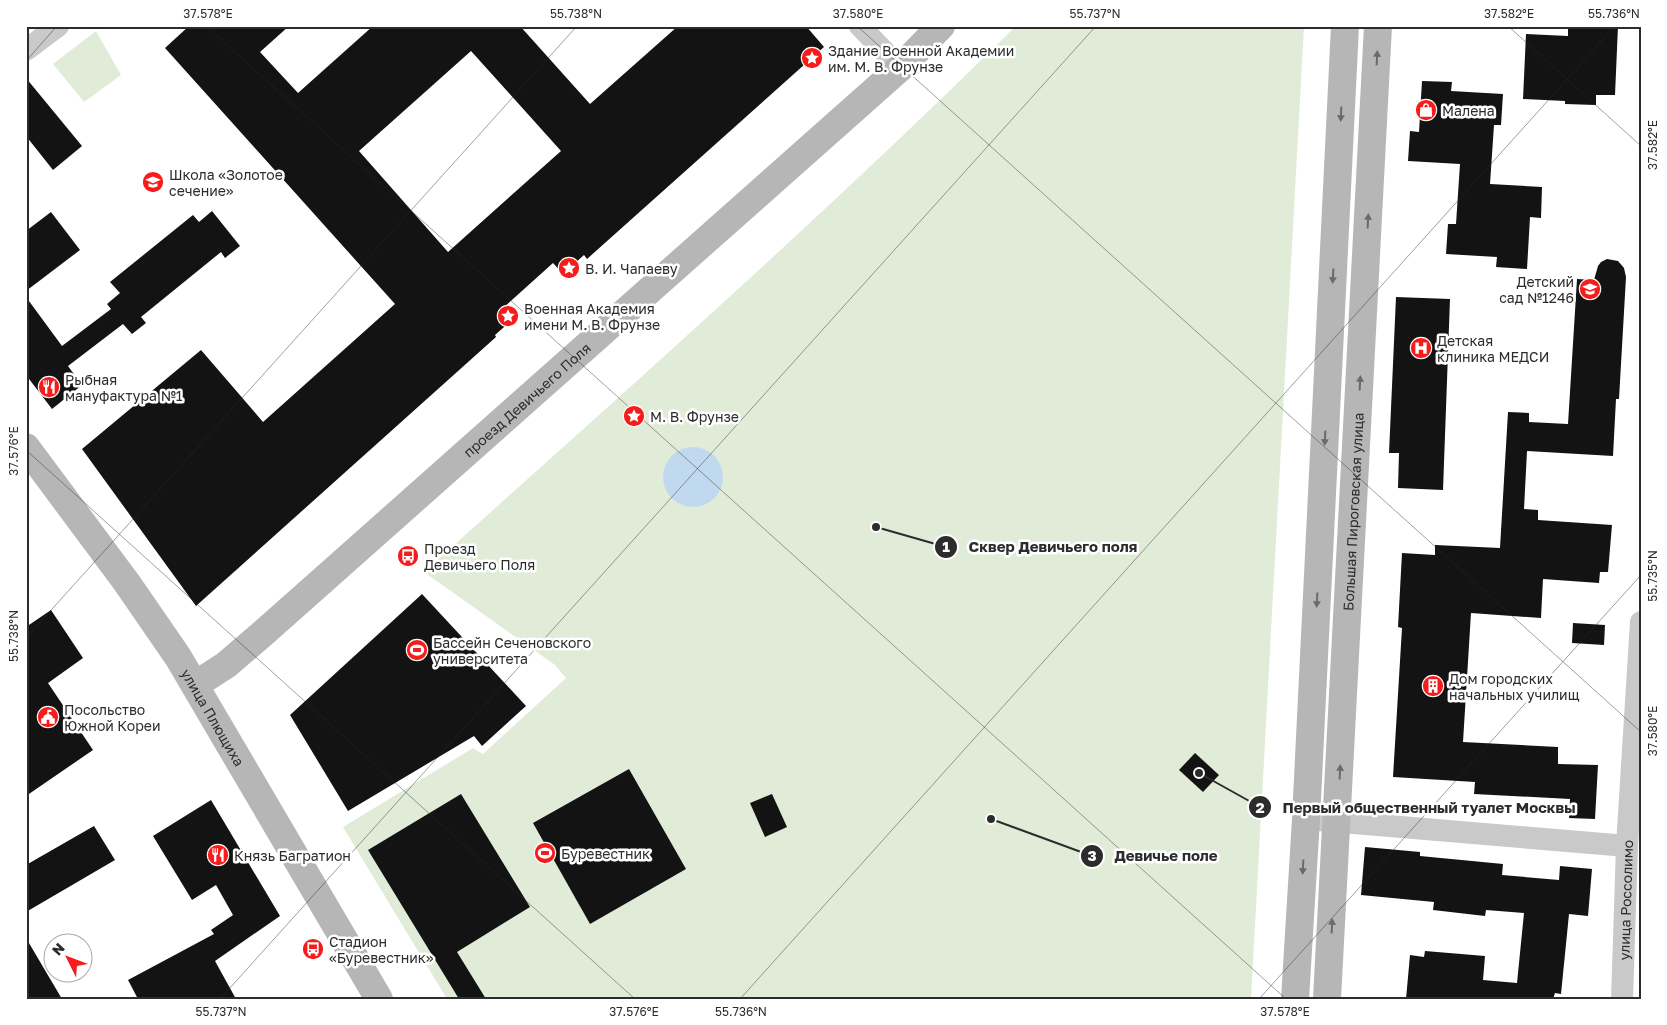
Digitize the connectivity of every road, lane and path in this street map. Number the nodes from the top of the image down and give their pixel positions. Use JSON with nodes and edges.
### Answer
{"nodes":[{"id":1,"x":58,"y":26,"type":"edge"},
{"id":2,"x":860,"y":26,"type":"edge"},
{"id":3,"x":941,"y":26,"type":"edge"},
{"id":4,"x":1345,"y":26,"type":"edge"},
{"id":5,"x":1378,"y":26,"type":"edge"},
{"id":6,"x":26,"y":50,"type":"edge"},
{"id":7,"x":900,"y":68,"type":"junction"},
{"id":8,"x":26,"y":447,"type":"edge"},
{"id":9,"x":1641,"y":622,"type":"edge"},
{"id":10,"x":195,"y":685,"type":"junction"},
{"id":11,"x":1306,"y":819,"type":"junction"},
{"id":12,"x":1337,"y":821,"type":"junction"},
{"id":13,"x":1627,"y":846,"type":"junction"},
{"id":14,"x":380,"y":999,"type":"edge"},
{"id":15,"x":1295,"y":999,"type":"edge"},
{"id":16,"x":1327,"y":999,"type":"edge"},
{"id":17,"x":1622,"y":999,"type":"edge"}],
"edges":[{"from":1,"to":6,"type":"street"},
{"from":2,"to":7,"type":"street"},
{"from":3,"to":7,"type":"main road","name":"проезд Девичьего Поля"},
{"from":4,"to":11,"type":"main road","one_way":true},
{"from":12,"to":5,"type":"main road","name":"Большая Пироговская улица","one_way":true},
{"from":7,"to":10,"type":"main road","name":"проезд Девичьего Поля"},
{"from":8,"to":10,"type":"main road","name":"улица Плющиха"},
{"from":9,"to":13,"type":"street","name":"улица Россолимо"},
{"from":10,"to":14,"type":"main road","name":"улица Плющиха"},
{"from":11,"to":12,"type":"street"},
{"from":11,"to":15,"type":"main road","one_way":true},
{"from":12,"to":13,"type":"street"},
{"from":16,"to":12,"type":"main road","name":"Большая Пироговская улица","one_way":true},
{"from":13,"to":17,"type":"street","name":"улица Россолимо"}]}
